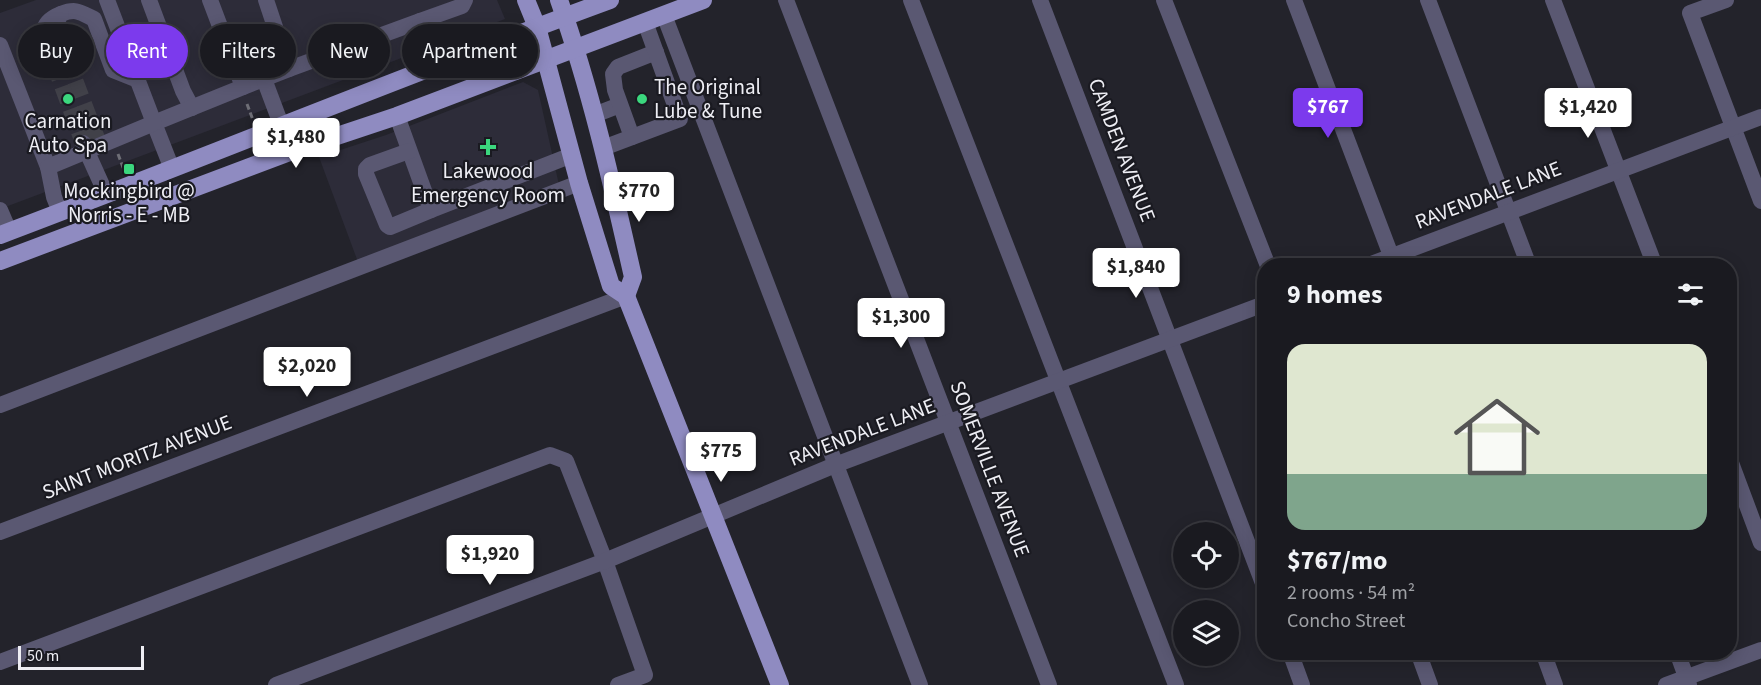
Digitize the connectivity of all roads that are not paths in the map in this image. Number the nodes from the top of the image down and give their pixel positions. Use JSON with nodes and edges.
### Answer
{"nodes":[{"id":1,"x":107,"y":0,"type":"edge"},
{"id":2,"x":148,"y":0,"type":"edge"},
{"id":3,"x":158,"y":0,"type":"edge"},
{"id":4,"x":210,"y":0,"type":"edge"},
{"id":5,"x":266,"y":0,"type":"edge"},
{"id":6,"x":465,"y":0,"type":"edge"},
{"id":7,"x":526,"y":0,"type":"edge"},
{"id":8,"x":610,"y":0,"type":"edge"},
{"id":9,"x":704,"y":0,"type":"edge"},
{"id":10,"x":786,"y":0,"type":"edge"},
{"id":11,"x":911,"y":0,"type":"edge"},
{"id":12,"x":1040,"y":0,"type":"edge"},
{"id":13,"x":1164,"y":0,"type":"edge"},
{"id":14,"x":1294,"y":0,"type":"edge"},
{"id":15,"x":1428,"y":0,"type":"edge"},
{"id":16,"x":1553,"y":0,"type":"edge"},
{"id":17,"x":1726,"y":0,"type":"edge"},
{"id":18,"x":438,"y":7,"type":"edge"},
{"id":19,"x":1688,"y":7,"type":"edge"},
{"id":20,"x":562,"y":8,"type":"edge"},
{"id":21,"x":664,"y":15,"type":"junction"},
{"id":22,"x":420,"y":21,"type":"junction"},
{"id":23,"x":645,"y":22,"type":"junction"},
{"id":24,"x":57,"y":24,"type":"edge"},
{"id":25,"x":274,"y":24,"type":"edge"},
{"id":26,"x":421,"y":24,"type":"edge"},
{"id":27,"x":536,"y":24,"type":"edge"},
{"id":28,"x":538,"y":26,"type":"edge"},
{"id":29,"x":538,"y":31,"type":"edge"},
{"id":30,"x":0,"y":45,"type":"edge"},
{"id":31,"x":575,"y":49,"type":"junction"},
{"id":32,"x":656,"y":52,"type":"junction"},
{"id":33,"x":546,"y":60,"type":"junction"},
{"id":34,"x":296,"y":66,"type":"edge"},
{"id":35,"x":404,"y":78,"type":"edge"},
{"id":36,"x":264,"y":79,"type":"joint"},
{"id":37,"x":138,"y":80,"type":"junction"},
{"id":38,"x":183,"y":91,"type":"junction"},
{"id":39,"x":244,"y":93,"type":"junction"},
{"id":40,"x":620,"y":105,"type":"junction"},
{"id":41,"x":192,"y":108,"type":"junction"},
{"id":42,"x":594,"y":115,"type":"junction"},
{"id":43,"x":397,"y":116,"type":"junction"},
{"id":44,"x":1761,"y":117,"type":"edge"},
{"id":45,"x":154,"y":123,"type":"junction"},
{"id":46,"x":282,"y":127,"type":"junction"},
{"id":47,"x":1734,"y":127,"type":"junction"},
{"id":48,"x":632,"y":137,"type":"junction"},
{"id":49,"x":92,"y":145,"type":"junction"},
{"id":50,"x":603,"y":148,"type":"junction"},
{"id":51,"x":292,"y":151,"type":"junction"},
{"id":52,"x":409,"y":151,"type":"junction"},
{"id":53,"x":572,"y":155,"type":"junction"},
{"id":54,"x":48,"y":167,"type":"junction"},
{"id":55,"x":172,"y":169,"type":"junction"},
{"id":56,"x":1619,"y":170,"type":"junction"},
{"id":57,"x":579,"y":183,"type":"junction"},
{"id":58,"x":106,"y":194,"type":"junction"},
{"id":59,"x":1761,"y":201,"type":"edge"},
{"id":60,"x":0,"y":210,"type":"edge"},
{"id":61,"x":431,"y":210,"type":"junction"},
{"id":62,"x":1508,"y":211,"type":"junction"},
{"id":63,"x":60,"y":212,"type":"junction"},
{"id":64,"x":115,"y":218,"type":"junction"},
{"id":65,"x":4,"y":233,"type":"edge"},
{"id":66,"x":1265,"y":258,"type":"edge"},
{"id":67,"x":1392,"y":258,"type":"edge"},
{"id":68,"x":1400,"y":258,"type":"edge"},
{"id":69,"x":1526,"y":258,"type":"edge"},
{"id":70,"x":1652,"y":258,"type":"edge"},
{"id":71,"x":0,"y":261,"type":"edge"},
{"id":72,"x":626,"y":296,"type":"junction"},
{"id":73,"x":1257,"y":307,"type":"edge"},
{"id":74,"x":1170,"y":340,"type":"junction"},
{"id":75,"x":1059,"y":381,"type":"junction"},
{"id":76,"x":0,"y":405,"type":"edge"},
{"id":77,"x":948,"y":423,"type":"junction"},
{"id":78,"x":835,"y":465,"type":"junction"},
{"id":79,"x":1737,"y":479,"type":"edge"},
{"id":80,"x":715,"y":516,"type":"junction"},
{"id":81,"x":0,"y":532,"type":"edge"},
{"id":82,"x":1761,"y":543,"type":"edge"},
{"id":83,"x":605,"y":561,"type":"junction"},
{"id":84,"x":1257,"y":568,"type":"edge"},
{"id":85,"x":1761,"y":650,"type":"edge"},
{"id":86,"x":1293,"y":660,"type":"edge"},
{"id":87,"x":1421,"y":660,"type":"edge"},
{"id":88,"x":1546,"y":660,"type":"edge"},
{"id":89,"x":1680,"y":660,"type":"edge"},
{"id":90,"x":0,"y":662,"type":"edge"},
{"id":91,"x":1688,"y":681,"type":"edge"},
{"id":92,"x":276,"y":685,"type":"edge"},
{"id":93,"x":618,"y":685,"type":"edge"},
{"id":94,"x":780,"y":685,"type":"edge"},
{"id":95,"x":920,"y":685,"type":"edge"},
{"id":96,"x":1049,"y":685,"type":"edge"},
{"id":97,"x":1176,"y":685,"type":"edge"},
{"id":98,"x":1302,"y":685,"type":"edge"},
{"id":99,"x":1430,"y":685,"type":"edge"},
{"id":100,"x":1555,"y":685,"type":"edge"},
{"id":101,"x":1666,"y":685,"type":"edge"}],
"edges":[{"from":1,"to":37,"type":"street"},
{"from":2,"to":38,"type":"street"},
{"from":3,"to":38,"type":"street"},
{"from":4,"to":39,"type":"street"},
{"from":5,"to":25,"type":"street"},
{"from":6,"to":18,"type":"street"},
{"from":7,"to":27,"type":"main road"},
{"from":8,"to":20,"type":"main road"},
{"from":9,"to":21,"type":"main road"},
{"from":10,"to":77,"type":"street","name":"SOMERVILLE AVENUE"},
{"from":11,"to":75,"type":"street"},
{"from":12,"to":74,"type":"street","name":"CAMDEN AVENUE"},
{"from":13,"to":66,"type":"street"},
{"from":14,"to":67,"type":"street"},
{"from":15,"to":62,"type":"street"},
{"from":16,"to":56,"type":"street"},
{"from":17,"to":19,"type":"street"},
{"from":18,"to":22,"type":"street"},
{"from":19,"to":47,"type":"street"},
{"from":20,"to":28,"type":"main road"},
{"from":20,"to":31,"type":"main road"},
{"from":21,"to":23,"type":"main road"},
{"from":21,"to":78,"type":"street"},
{"from":22,"to":26,"type":"street"},
{"from":22,"to":34,"type":"street"},
{"from":23,"to":31,"type":"main road"},
{"from":23,"to":32,"type":"street"},
{"from":24,"to":37,"type":"street"},
{"from":29,"to":33,"type":"main road"},
{"from":30,"to":54,"type":"street"},
{"from":31,"to":33,"type":"main road"},
{"from":31,"to":42,"type":"main road"},
{"from":32,"to":40,"type":"street"},
{"from":32,"to":48,"type":"street"},
{"from":33,"to":43,"type":"main road"},
{"from":33,"to":53,"type":"main road"},
{"from":35,"to":46,"type":"main road"},
{"from":36,"to":39,"type":"street"},
{"from":36,"to":46,"type":"street"},
{"from":37,"to":45,"type":"street"},
{"from":38,"to":41,"type":"street"},
{"from":39,"to":41,"type":"street"},
{"from":40,"to":42,"type":"street"},
{"from":40,"to":48,"type":"street"},
{"from":41,"to":45,"type":"street"},
{"from":42,"to":50,"type":"main road"},
{"from":43,"to":51,"type":"main road"},
{"from":43,"to":52,"type":"street"},
{"from":44,"to":47,"type":"street","name":"RAVENDALE LANE"},
{"from":45,"to":49,"type":"street"},
{"from":45,"to":55,"type":"street"},
{"from":46,"to":51,"type":"main road"},
{"from":46,"to":55,"type":"main road"},
{"from":47,"to":56,"type":"street","name":"RAVENDALE LANE"},
{"from":47,"to":59,"type":"street"},
{"from":48,"to":50,"type":"street"},
{"from":49,"to":54,"type":"street"},
{"from":49,"to":58,"type":"street"},
{"from":50,"to":72,"type":"main road"},
{"from":51,"to":64,"type":"main road"},
{"from":52,"to":61,"type":"street"},
{"from":52,"to":61,"type":"street"},
{"from":53,"to":57,"type":"main road"},
{"from":53,"to":61,"type":"street"},
{"from":54,"to":63,"type":"street"},
{"from":55,"to":58,"type":"main road"},
{"from":56,"to":62,"type":"street","name":"RAVENDALE LANE"},
{"from":56,"to":70,"type":"street"},
{"from":57,"to":72,"type":"main road"},
{"from":57,"to":76,"type":"street"},
{"from":58,"to":63,"type":"main road"},
{"from":58,"to":64,"type":"main road"},
{"from":60,"to":65,"type":"street"},
{"from":62,"to":68,"type":"street","name":"RAVENDALE LANE"},
{"from":62,"to":69,"type":"street"},
{"from":63,"to":65,"type":"main road"},
{"from":64,"to":71,"type":"main road"},
{"from":72,"to":80,"type":"main road"},
{"from":72,"to":81,"type":"street","name":"SAINT MORITZ AVENUE"},
{"from":73,"to":74,"type":"street","name":"RAVENDALE LANE"},
{"from":74,"to":75,"type":"street","name":"RAVENDALE LANE"},
{"from":74,"to":84,"type":"street","name":"CAMDEN AVENUE"},
{"from":75,"to":77,"type":"street","name":"RAVENDALE LANE"},
{"from":75,"to":97,"type":"street"},
{"from":77,"to":78,"type":"street","name":"RAVENDALE LANE"},
{"from":77,"to":96,"type":"street","name":"SOMERVILLE AVENUE"},
{"from":78,"to":80,"type":"street","name":"RAVENDALE LANE"},
{"from":78,"to":95,"type":"street"},
{"from":79,"to":82,"type":"street"},
{"from":80,"to":83,"type":"street","name":"RAVENDALE LANE"},
{"from":80,"to":94,"type":"main road"},
{"from":83,"to":90,"type":"street"},
{"from":83,"to":92,"type":"street","name":"RAVENDALE LANE"},
{"from":83,"to":93,"type":"street"},
{"from":85,"to":91,"type":"street"},
{"from":86,"to":98,"type":"street"},
{"from":87,"to":99,"type":"street"},
{"from":88,"to":100,"type":"street"},
{"from":89,"to":91,"type":"street"},
{"from":91,"to":101,"type":"street"}]}
